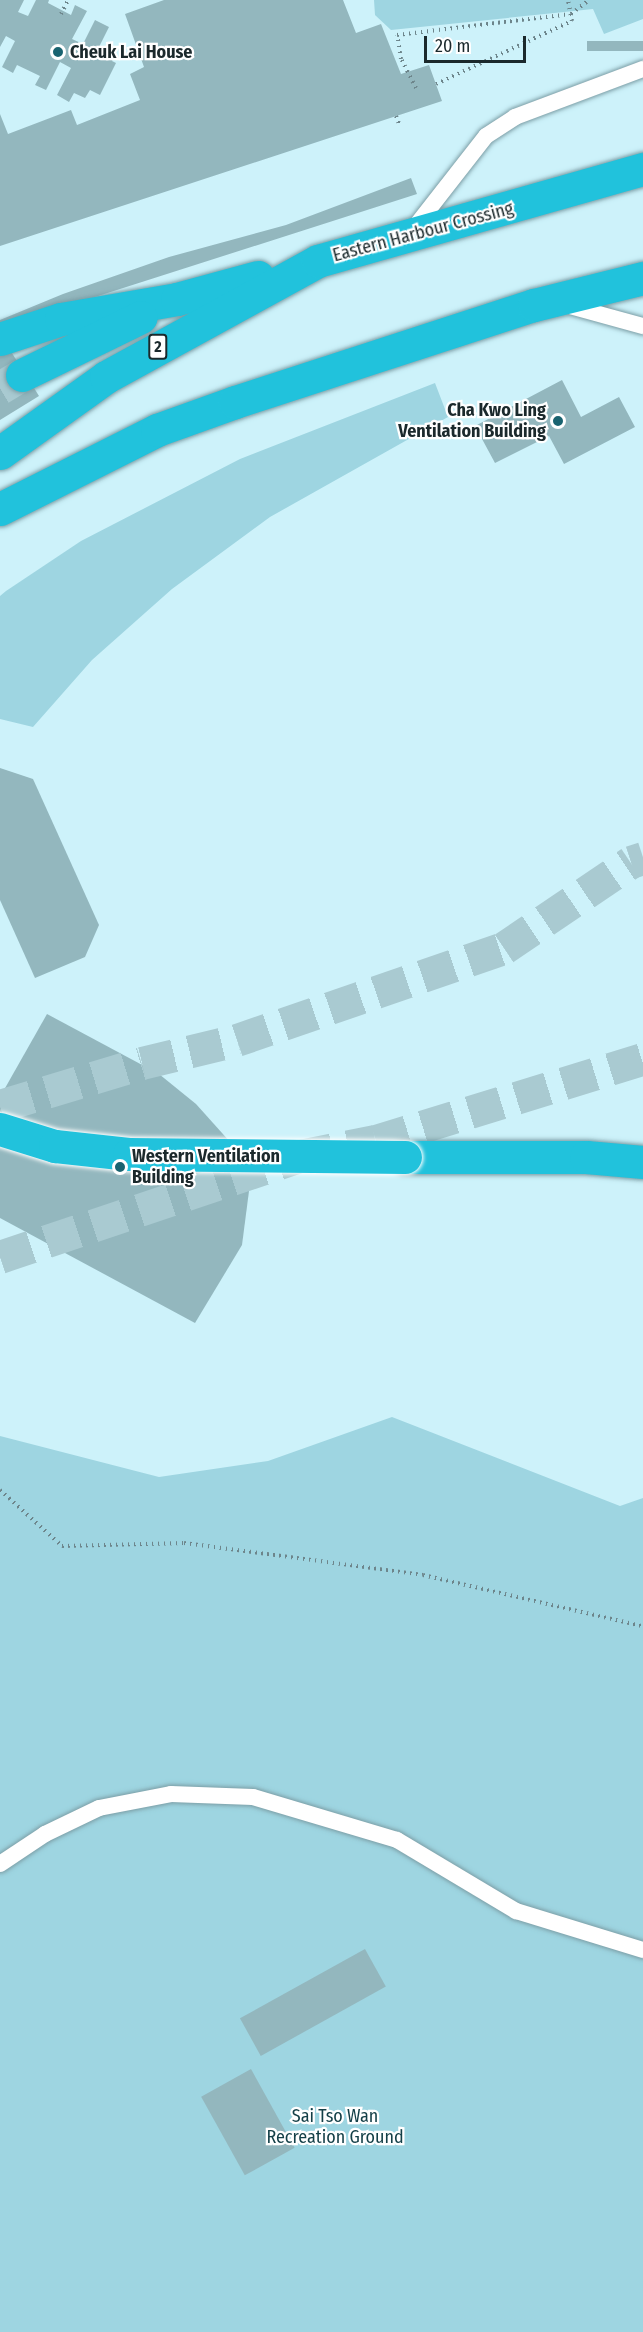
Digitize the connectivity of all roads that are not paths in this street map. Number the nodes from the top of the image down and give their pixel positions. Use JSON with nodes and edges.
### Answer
{"nodes":[{"id":1,"x":643,"y":69,"type":"edge"},
{"id":2,"x":643,"y":169,"type":"edge"},
{"id":3,"x":410,"y":232,"type":"junction"},
{"id":4,"x":318,"y":261,"type":"junction"},
{"id":5,"x":643,"y":278,"type":"edge"},
{"id":6,"x":177,"y":299,"type":"junction"},
{"id":7,"x":534,"y":305,"type":"junction"},
{"id":8,"x":643,"y":326,"type":"edge"},
{"id":9,"x":0,"y":339,"type":"edge"},
{"id":10,"x":22,"y":375,"type":"tunnel mouth"},
{"id":11,"x":234,"y":402,"type":"junction"},
{"id":12,"x":0,"y":453,"type":"edge"},
{"id":13,"x":0,"y":510,"type":"edge"},
{"id":14,"x":0,"y":534,"type":"edge"},
{"id":15,"x":0,"y":1129,"type":"edge"},
{"id":16,"x":643,"y":1162,"type":"edge"},
{"id":17,"x":0,"y":1864,"type":"edge"},
{"id":18,"x":643,"y":1950,"type":"edge"}],
"edges":[{"from":1,"to":3,"type":"lane"},
{"from":2,"to":3,"type":"highway","name":"Eastern Harbour Crossing","number":"2"},
{"from":3,"to":4,"type":"highway","name":"Eastern Harbour Crossing","number":"2"},
{"from":4,"to":6,"type":"highway"},
{"from":4,"to":12,"type":"highway","name":"Eastern Harbour Crossing","number":"2"},
{"from":5,"to":7,"type":"highway"},
{"from":6,"to":9,"type":"highway"},
{"from":6,"to":10,"type":"highway"},
{"from":7,"to":8,"type":"lane"},
{"from":7,"to":11,"type":"highway"},
{"from":11,"to":13,"type":"highway"},
{"from":11,"to":14,"type":"highway"},
{"from":15,"to":16,"type":"highway","bridge":true},
{"from":17,"to":18,"type":"lane"}]}
